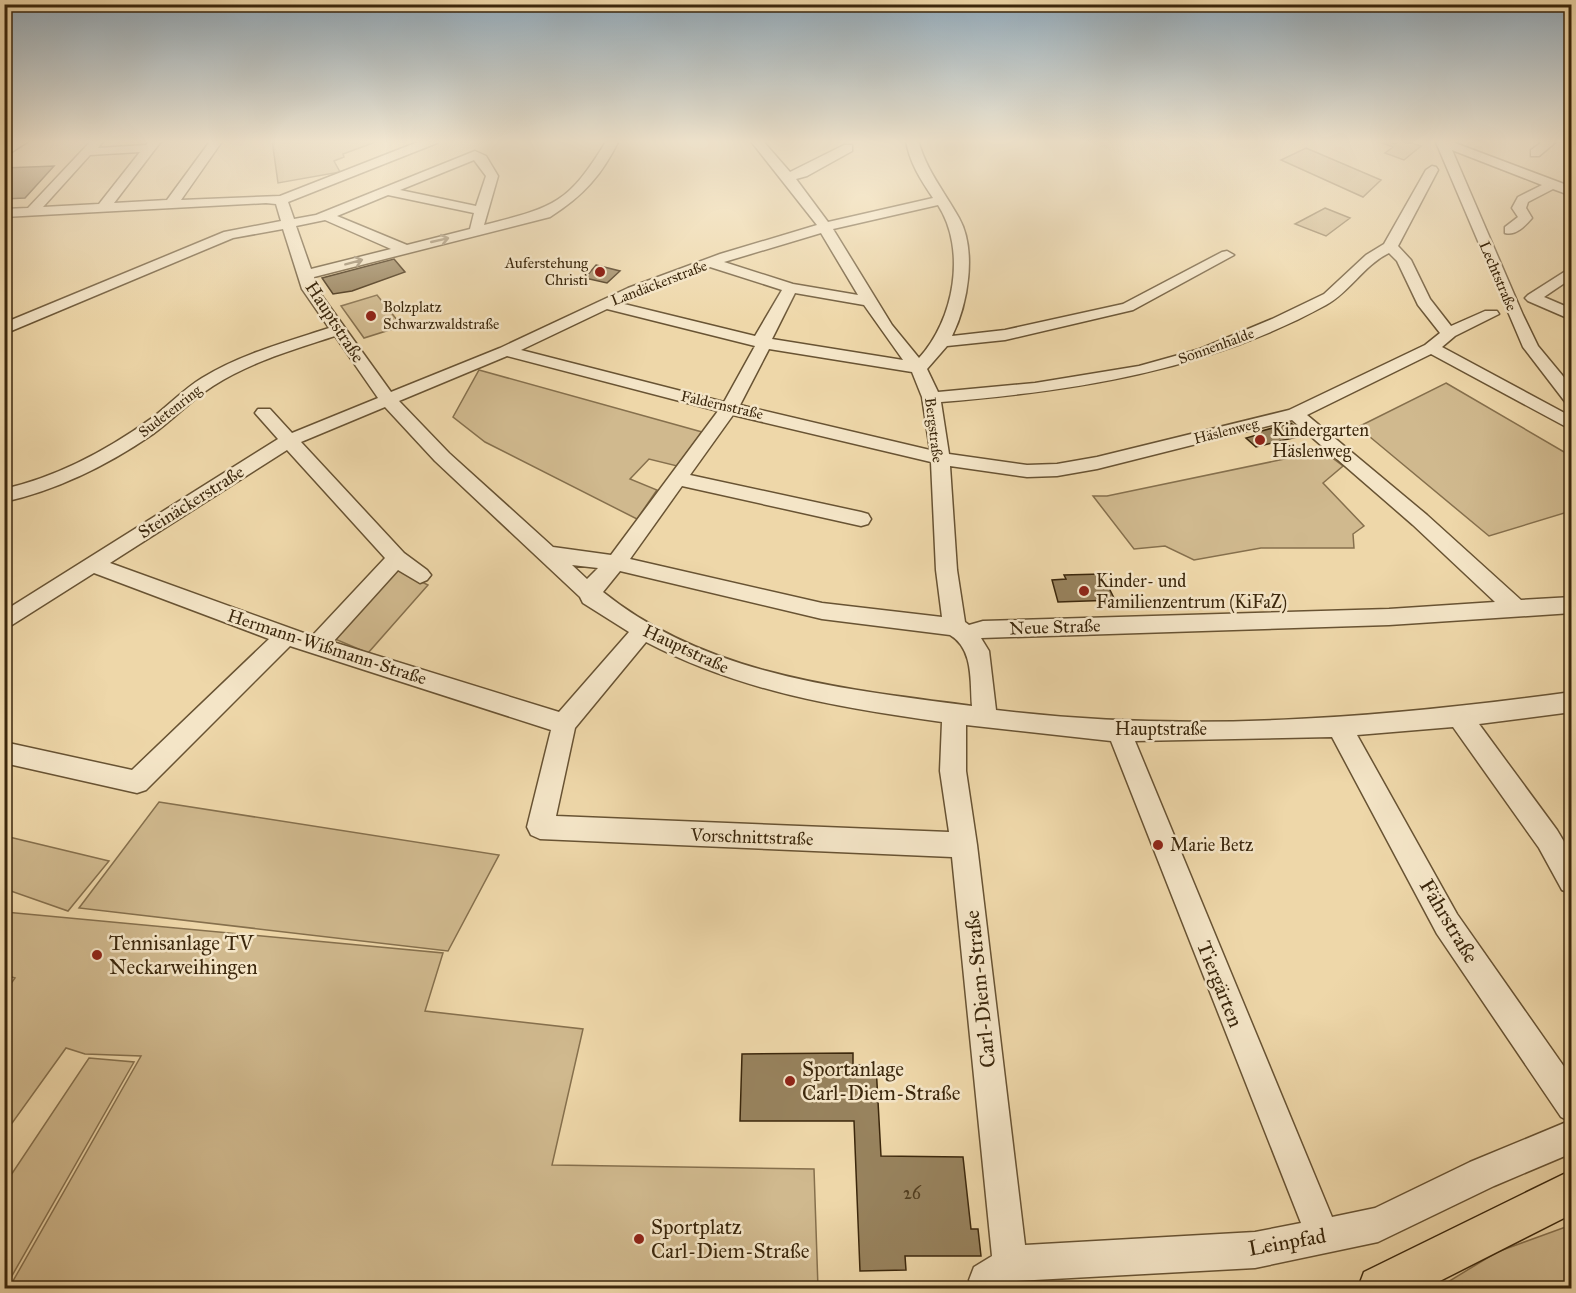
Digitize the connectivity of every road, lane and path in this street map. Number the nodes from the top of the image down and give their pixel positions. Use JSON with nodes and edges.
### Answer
{"nodes":[{"id":1,"x":42,"y":200,"type":"edge"},
{"id":2,"x":109,"y":200,"type":"edge"},
{"id":3,"x":174,"y":200,"type":"edge"},
{"id":4,"x":235,"y":200,"type":"edge"},
{"id":5,"x":281,"y":200,"type":"edge"},
{"id":6,"x":365,"y":200,"type":"edge"},
{"id":7,"x":434,"y":200,"type":"edge"},
{"id":8,"x":485,"y":200,"type":"edge"},
{"id":9,"x":566,"y":200,"type":"edge"},
{"id":10,"x":805,"y":200,"type":"edge"},
{"id":11,"x":940,"y":200,"type":"edge"},
{"id":12,"x":941,"y":200,"type":"edge"},
{"id":13,"x":1416,"y":200,"type":"edge"},
{"id":14,"x":1467,"y":200,"type":"edge"},
{"id":15,"x":1523,"y":200,"type":"edge"},
{"id":16,"x":172,"y":203,"type":"junction"},
{"id":17,"x":104,"y":207,"type":"junction"},
{"id":18,"x":482,"y":210,"type":"junction"},
{"id":19,"x":32,"y":211,"type":"junction"},
{"id":20,"x":4,"y":213,"type":"edge"},
{"id":21,"x":326,"y":216,"type":"junction"},
{"id":22,"x":290,"y":225,"type":"junction"},
{"id":23,"x":825,"y":227,"type":"junction"},
{"id":24,"x":1510,"y":230,"type":"dead end"},
{"id":25,"x":477,"y":231,"type":"junction"},
{"id":26,"x":1390,"y":247,"type":"junction"},
{"id":27,"x":402,"y":248,"type":"junction"},
{"id":28,"x":1227,"y":255,"type":"dead end"},
{"id":29,"x":711,"y":263,"type":"junction"},
{"id":30,"x":1571,"y":272,"type":"edge"},
{"id":31,"x":304,"y":274,"type":"junction"},
{"id":32,"x":791,"y":288,"type":"junction"},
{"id":33,"x":871,"y":302,"type":"junction"},
{"id":34,"x":604,"y":304,"type":"junction"},
{"id":35,"x":1491,"y":314,"type":"dead end"},
{"id":36,"x":1572,"y":315,"type":"edge"},
{"id":37,"x":4,"y":329,"type":"edge"},
{"id":38,"x":338,"y":330,"type":"junction"},
{"id":39,"x":1449,"y":333,"type":"junction"},
{"id":40,"x":941,"y":342,"type":"junction"},
{"id":41,"x":764,"y":343,"type":"junction"},
{"id":42,"x":1431,"y":348,"type":"junction"},
{"id":43,"x":506,"y":351,"type":"junction"},
{"id":44,"x":919,"y":368,"type":"junction"},
{"id":45,"x":932,"y":398,"type":"junction"},
{"id":46,"x":1572,"y":399,"type":"edge"},
{"id":47,"x":388,"y":400,"type":"junction"},
{"id":48,"x":730,"y":406,"type":"junction"},
{"id":49,"x":264,"y":413,"type":"dead end"},
{"id":50,"x":1295,"y":414,"type":"junction"},
{"id":51,"x":1572,"y":425,"type":"edge"},
{"id":52,"x":290,"y":441,"type":"junction"},
{"id":53,"x":939,"y":458,"type":"junction"},
{"id":54,"x":679,"y":479,"type":"junction"},
{"id":55,"x":4,"y":496,"type":"edge"},
{"id":56,"x":861,"y":519,"type":"dead end"},
{"id":57,"x":547,"y":554,"type":"junction"},
{"id":58,"x":397,"y":558,"type":"junction"},
{"id":59,"x":616,"y":563,"type":"junction"},
{"id":60,"x":92,"y":564,"type":"junction"},
{"id":61,"x":420,"y":575,"type":"dead end"},
{"id":62,"x":591,"y":597,"type":"junction"},
{"id":63,"x":1572,"y":605,"type":"edge"},
{"id":64,"x":1514,"y":608,"type":"junction"},
{"id":65,"x":4,"y":622,"type":"edge"},
{"id":66,"x":961,"y":630,"type":"junction"},
{"id":67,"x":643,"y":631,"type":"junction"},
{"id":68,"x":286,"y":636,"type":"junction"},
{"id":69,"x":317,"y":645,"type":"junction"},
{"id":70,"x":1572,"y":702,"type":"edge"},
{"id":71,"x":954,"y":714,"type":"junction"},
{"id":72,"x":1460,"y":717,"type":"junction"},
{"id":73,"x":985,"y":718,"type":"junction"},
{"id":74,"x":564,"y":724,"type":"junction"},
{"id":75,"x":1340,"y":728,"type":"junction"},
{"id":76,"x":1119,"y":730,"type":"junction"},
{"id":77,"x":4,"y":752,"type":"edge"},
{"id":78,"x":964,"y":845,"type":"junction"},
{"id":79,"x":1572,"y":881,"type":"edge"},
{"id":80,"x":1572,"y":1106,"type":"edge"},
{"id":81,"x":1572,"y":1136,"type":"edge"},
{"id":82,"x":1572,"y":1191,"type":"edge"},
{"id":83,"x":1323,"y":1236,"type":"junction"},
{"id":84,"x":999,"y":1272,"type":"joint"},
{"id":85,"x":1380,"y":1288,"type":"edge"}],
"edges":[{"from":1,"to":19,"type":"street"},
{"from":2,"to":17,"type":"street"},
{"from":3,"to":16,"type":"street"},
{"from":4,"to":16,"type":"street"},
{"from":5,"to":22,"type":"street","name":"Hauptstraße"},
{"from":6,"to":21,"type":"street"},
{"from":7,"to":18,"type":"street"},
{"from":8,"to":18,"type":"street"},
{"from":9,"to":25,"type":"street"},
{"from":10,"to":23,"type":"street","name":"Bergstraße"},
{"from":11,"to":23,"type":"street","name":"Landäckerstraße"},
{"from":12,"to":40,"type":"street"},
{"from":13,"to":26,"type":"street","name":"Sonnenhalde"},
{"from":14,"to":46,"type":"street","name":"Lechtstraße"},
{"from":15,"to":24,"type":"street"},
{"from":16,"to":17,"type":"street"},
{"from":17,"to":19,"type":"street"},
{"from":18,"to":25,"type":"street"},
{"from":19,"to":20,"type":"street"},
{"from":21,"to":22,"type":"street"},
{"from":21,"to":27,"type":"street"},
{"from":22,"to":31,"type":"street","name":"Hauptstraße"},
{"from":22,"to":37,"type":"street"},
{"from":23,"to":29,"type":"street","name":"Landäckerstraße"},
{"from":23,"to":33,"type":"street","name":"Bergstraße"},
{"from":27,"to":25,"type":"street","one_way":true},
{"from":26,"to":39,"type":"street"},
{"from":26,"to":45,"type":"street","name":"Sonnenhalde"},
{"from":31,"to":27,"type":"street","one_way":true},
{"from":28,"to":40,"type":"street"},
{"from":29,"to":32,"type":"street"},
{"from":29,"to":34,"type":"street","name":"Landäckerstraße"},
{"from":30,"to":36,"type":"street"},
{"from":31,"to":38,"type":"street","name":"Hauptstraße"},
{"from":32,"to":33,"type":"street"},
{"from":32,"to":41,"type":"street"},
{"from":33,"to":44,"type":"street","name":"Bergstraße"},
{"from":34,"to":41,"type":"street"},
{"from":34,"to":43,"type":"street","name":"Landäckerstraße"},
{"from":35,"to":39,"type":"street","name":"Häslenweg"},
{"from":38,"to":47,"type":"street","name":"Hauptstraße"},
{"from":38,"to":55,"type":"street","name":"Sudetenring"},
{"from":39,"to":42,"type":"street","name":"Häslenweg"},
{"from":40,"to":44,"type":"street"},
{"from":41,"to":44,"type":"street"},
{"from":41,"to":48,"type":"street"},
{"from":42,"to":50,"type":"street","name":"Häslenweg"},
{"from":42,"to":51,"type":"street"},
{"from":43,"to":47,"type":"street","name":"Landäckerstraße"},
{"from":43,"to":48,"type":"street","name":"Faldernstraße"},
{"from":44,"to":45,"type":"street","name":"Bergstraße"},
{"from":45,"to":53,"type":"street","name":"Bergstraße"},
{"from":47,"to":52,"type":"street","name":"Steinäckerstraße"},
{"from":47,"to":57,"type":"street","name":"Hauptstraße"},
{"from":48,"to":53,"type":"street","name":"Faldernstraße"},
{"from":48,"to":54,"type":"street"},
{"from":49,"to":52,"type":"street"},
{"from":50,"to":53,"type":"street","name":"Häslenweg"},
{"from":50,"to":64,"type":"street"},
{"from":52,"to":58,"type":"street"},
{"from":52,"to":60,"type":"street","name":"Steinäckerstraße"},
{"from":53,"to":66,"type":"street","name":"Bergstraße"},
{"from":54,"to":56,"type":"street"},
{"from":54,"to":59,"type":"street"},
{"from":57,"to":59,"type":"street","name":"Neue Straße"},
{"from":57,"to":62,"type":"street","name":"Hauptstraße"},
{"from":58,"to":61,"type":"street"},
{"from":58,"to":69,"type":"street"},
{"from":59,"to":62,"type":"street"},
{"from":59,"to":66,"type":"street","name":"Neue Straße"},
{"from":60,"to":65,"type":"street","name":"Steinäckerstraße"},
{"from":60,"to":68,"type":"street","name":"Hermann-Wißmann-Straße"},
{"from":62,"to":67,"type":"street","name":"Hauptstraße"},
{"from":63,"to":64,"type":"street","name":"Neue Straße"},
{"from":64,"to":66,"type":"street","name":"Neue Straße"},
{"from":66,"to":73,"type":"street","name":"Bergstraße"},
{"from":67,"to":71,"type":"street","name":"Hauptstraße"},
{"from":67,"to":74,"type":"street"},
{"from":68,"to":69,"type":"street","name":"Hermann-Wißmann-Straße"},
{"from":68,"to":77,"type":"street"},
{"from":69,"to":74,"type":"street","name":"Hermann-Wißmann-Straße"},
{"from":70,"to":72,"type":"street","name":"Hauptstraße"},
{"from":71,"to":73,"type":"street","name":"Hauptstraße"},
{"from":71,"to":78,"type":"street","name":"Carl-Diem-Straße"},
{"from":72,"to":75,"type":"street","name":"Hauptstraße"},
{"from":72,"to":79,"type":"street"},
{"from":73,"to":76,"type":"street","name":"Hauptstraße"},
{"from":74,"to":78,"type":"street","name":"Vorschnittstraße"},
{"from":75,"to":76,"type":"street","name":"Hauptstraße"},
{"from":75,"to":80,"type":"street","name":"Fährstraße"},
{"from":76,"to":83,"type":"street","name":"Tiergärten"},
{"from":78,"to":84,"type":"street","name":"Carl-Diem-Straße"},
{"from":81,"to":83,"type":"street","name":"Leinpfad"},
{"from":82,"to":85,"type":"main road"},
{"from":83,"to":84,"type":"street","name":"Leinpfad"}]}
